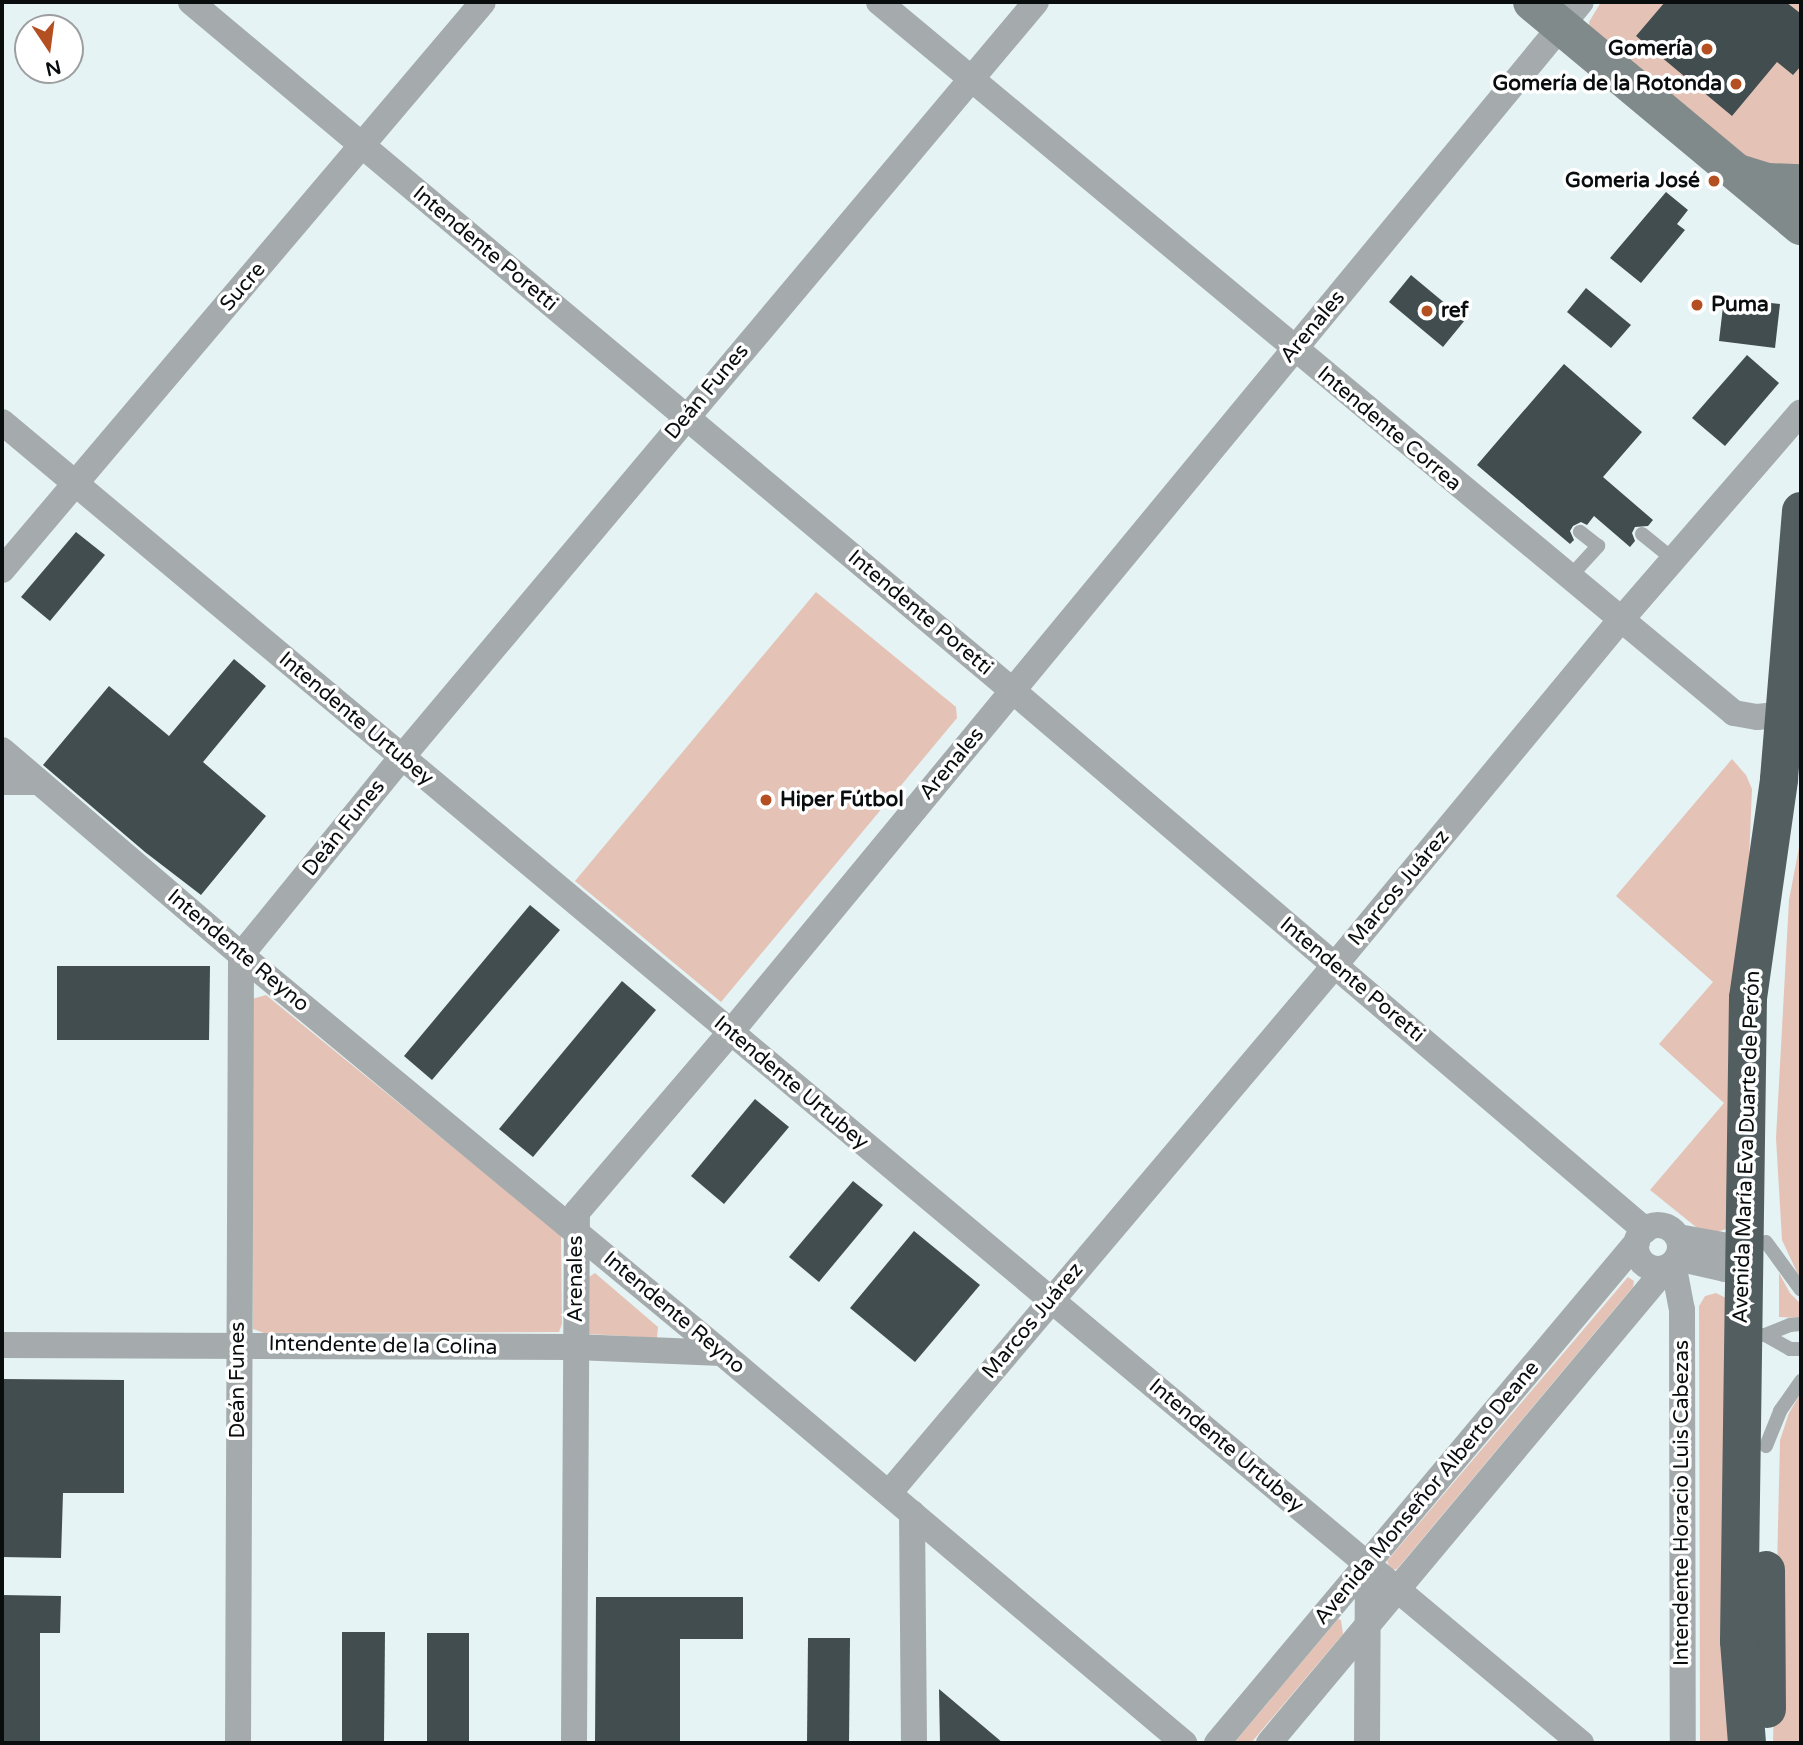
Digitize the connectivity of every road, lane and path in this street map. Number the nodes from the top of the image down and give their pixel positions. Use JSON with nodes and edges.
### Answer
{"nodes":[{"id":1,"x":191,"y":2,"type":"edge"},
{"id":2,"x":483,"y":2,"type":"edge"},
{"id":3,"x":879,"y":2,"type":"edge"},
{"id":4,"x":1036,"y":2,"type":"edge"},
{"id":5,"x":1532,"y":2,"type":"edge"},
{"id":6,"x":1571,"y":14,"type":"edge"},
{"id":7,"x":972,"y":78,"type":"junction"},
{"id":8,"x":362,"y":147,"type":"junction"},
{"id":9,"x":1741,"y":174,"type":"junction"},
{"id":10,"x":1801,"y":183,"type":"edge"},
{"id":11,"x":1801,"y":226,"type":"edge"},
{"id":12,"x":1294,"y":349,"type":"junction"},
{"id":13,"x":1801,"y":412,"type":"edge"},
{"id":14,"x":686,"y":417,"type":"junction"},
{"id":15,"x":2,"y":422,"type":"edge"},
{"id":16,"x":75,"y":484,"type":"junction"},
{"id":17,"x":1801,"y":511,"type":"edge"},
{"id":18,"x":1580,"y":532,"type":"dead end"},
{"id":19,"x":1642,"y":534,"type":"dead end"},
{"id":20,"x":1674,"y":559,"type":"junction"},
{"id":21,"x":2,"y":570,"type":"edge"},
{"id":22,"x":1568,"y":579,"type":"junction"},
{"id":23,"x":1620,"y":621,"type":"junction"},
{"id":24,"x":1013,"y":691,"type":"junction"},
{"id":25,"x":1793,"y":720,"type":"edge"},
{"id":26,"x":2,"y":750,"type":"edge"},
{"id":27,"x":402,"y":757,"type":"junction"},
{"id":28,"x":2,"y":782,"type":"edge"},
{"id":29,"x":36,"y":782,"type":"junction"},
{"id":30,"x":1801,"y":804,"type":"edge"},
{"id":31,"x":242,"y":955,"type":"junction"},
{"id":32,"x":1335,"y":965,"type":"junction"},
{"id":33,"x":731,"y":1032,"type":"junction"},
{"id":34,"x":576,"y":1231,"type":"junction"},
{"id":35,"x":1641,"y":1236,"type":"junction"},
{"id":36,"x":1674,"y":1256,"type":"junction"},
{"id":37,"x":1759,"y":1258,"type":"junction"},
{"id":38,"x":1801,"y":1290,"type":"edge"},
{"id":39,"x":1051,"y":1300,"type":"junction"},
{"id":40,"x":1801,"y":1324,"type":"edge"},
{"id":41,"x":1754,"y":1335,"type":"junction"},
{"id":42,"x":238,"y":1344,"type":"junction"},
{"id":43,"x":2,"y":1345,"type":"edge"},
{"id":44,"x":575,"y":1348,"type":"junction"},
{"id":45,"x":1801,"y":1349,"type":"edge"},
{"id":46,"x":722,"y":1353,"type":"junction"},
{"id":47,"x":1801,"y":1381,"type":"edge"},
{"id":48,"x":1766,"y":1446,"type":"junction"},
{"id":49,"x":889,"y":1493,"type":"junction"},
{"id":50,"x":912,"y":1513,"type":"junction"},
{"id":51,"x":1367,"y":1564,"type":"junction"},
{"id":52,"x":1398,"y":1590,"type":"junction"},
{"id":53,"x":1367,"y":1625,"type":"junction"},
{"id":54,"x":238,"y":1743,"type":"edge"},
{"id":55,"x":574,"y":1743,"type":"edge"},
{"id":56,"x":914,"y":1743,"type":"edge"},
{"id":57,"x":1184,"y":1743,"type":"edge"},
{"id":58,"x":1217,"y":1743,"type":"edge"},
{"id":59,"x":1269,"y":1743,"type":"edge"},
{"id":60,"x":1367,"y":1743,"type":"edge"},
{"id":61,"x":1581,"y":1743,"type":"edge"},
{"id":62,"x":1683,"y":1743,"type":"edge"},
{"id":63,"x":1748,"y":1743,"type":"edge"},
{"id":64,"x":1766,"y":1743,"type":"edge"}],
"edges":[{"from":1,"to":8,"type":"street","name":"Intendente Poretti"},
{"from":2,"to":8,"type":"street","name":"Sucre"},
{"from":3,"to":7,"type":"street","name":"Intendente Correa"},
{"from":4,"to":7,"type":"street","name":"Deán Funes"},
{"from":5,"to":6,"type":"main road"},
{"from":6,"to":9,"type":"main road"},
{"from":6,"to":12,"type":"street","name":"Arenales"},
{"from":7,"to":12,"type":"street","name":"Intendente Correa"},
{"from":7,"to":14,"type":"street","name":"Deán Funes"},
{"from":8,"to":14,"type":"street","name":"Intendente Poretti"},
{"from":8,"to":16,"type":"street","name":"Sucre"},
{"from":9,"to":10,"type":"main road"},
{"from":9,"to":11,"type":"main road"},
{"from":12,"to":22,"type":"street","name":"Intendente Correa"},
{"from":12,"to":24,"type":"street","name":"Arenales"},
{"from":13,"to":20,"type":"street","name":"Marcos Juárez"},
{"from":14,"to":24,"type":"street","name":"Intendente Poretti"},
{"from":14,"to":27,"type":"street","name":"Deán Funes"},
{"from":15,"to":16,"type":"street","name":"Intendente Urtubey"},
{"from":16,"to":21,"type":"street","name":"Sucre"},
{"from":16,"to":27,"type":"street","name":"Intendente Urtubey"},
{"from":17,"to":25,"type":"highway","name":"Avenida María Eva Duarte de Perón"},
{"from":18,"to":22,"type":"lane"},
{"from":19,"to":20,"type":"lane"},
{"from":20,"to":23,"type":"street","name":"Marcos Juárez"},
{"from":22,"to":23,"type":"street","name":"Intendente Correa"},
{"from":23,"to":25,"type":"street","name":"Intendente Correa"},
{"from":23,"to":32,"type":"street","name":"Marcos Juárez"},
{"from":24,"to":32,"type":"street","name":"Intendente Poretti"},
{"from":24,"to":33,"type":"street","name":"Arenales"},
{"from":25,"to":37,"type":"highway","name":"Avenida María Eva Duarte de Perón"},
{"from":26,"to":29,"type":"street","name":"Intendente Reyno"},
{"from":27,"to":31,"type":"street","name":"Deán Funes"},
{"from":27,"to":33,"type":"street","name":"Intendente Urtubey"},
{"from":28,"to":29,"type":"street"},
{"from":29,"to":31,"type":"street","name":"Intendente Reyno"},
{"from":30,"to":37,"type":"highway","name":"Avenida María Eva Duarte de Perón"},
{"from":31,"to":34,"type":"street","name":"Intendente Reyno"},
{"from":31,"to":42,"type":"street","name":"Deán Funes"},
{"from":32,"to":35,"type":"street","name":"Intendente Poretti"},
{"from":32,"to":39,"type":"street","name":"Marcos Juárez"},
{"from":33,"to":34,"type":"street","name":"Arenales"},
{"from":33,"to":39,"type":"street","name":"Intendente Urtubey"},
{"from":34,"to":44,"type":"street","name":"Arenales"},
{"from":34,"to":46,"type":"street","name":"Intendente Reyno"},
{"from":35,"to":36,"type":"street"},
{"from":35,"to":36,"type":"street","name":"Intendente Poretti"},
{"from":35,"to":51,"type":"street","name":"Avenida Monseñor Alberto Deane"},
{"from":36,"to":37,"type":"street"},
{"from":36,"to":52,"type":"street","name":"Avenida Monseñor Alberto Deane"},
{"from":36,"to":62,"type":"street","name":"Intendente Horacio Luis Cabezas"},
{"from":37,"to":38,"type":"lane"},
{"from":37,"to":41,"type":"highway","name":"Avenida María Eva Duarte de Perón"},
{"from":39,"to":49,"type":"street","name":"Marcos Juárez"},
{"from":39,"to":51,"type":"street","name":"Intendente Urtubey"},
{"from":40,"to":41,"type":"lane"},
{"from":41,"to":45,"type":"lane"},
{"from":41,"to":48,"type":"highway","name":"Avenida María Eva Duarte de Perón"},
{"from":41,"to":63,"type":"highway","name":"Avenida María Eva Duarte de Perón"},
{"from":42,"to":43,"type":"street","name":"Intendente de la Colina"},
{"from":42,"to":44,"type":"street","name":"Intendente de la Colina"},
{"from":42,"to":54,"type":"street","name":"Deán Funes"},
{"from":44,"to":46,"type":"street","name":"Intendente de la Colina"},
{"from":44,"to":55,"type":"street","name":"Arenales"},
{"from":46,"to":49,"type":"street","name":"Intendente Reyno"},
{"from":47,"to":48,"type":"lane"},
{"from":48,"to":64,"type":"highway","name":"Avenida María Eva Duarte de Perón"},
{"from":49,"to":50,"type":"street","name":"Intendente Reyno"},
{"from":50,"to":56,"type":"street"},
{"from":50,"to":57,"type":"street","name":"Intendente Reyno"},
{"from":51,"to":52,"type":"street","name":"Intendente Urtubey"},
{"from":51,"to":53,"type":"street"},
{"from":51,"to":58,"type":"street","name":"Avenida Monseñor Alberto Deane"},
{"from":52,"to":53,"type":"street","name":"Avenida Monseñor Alberto Deane"},
{"from":52,"to":61,"type":"street","name":"Intendente Urtubey"},
{"from":53,"to":59,"type":"street","name":"Avenida Monseñor Alberto Deane"},
{"from":53,"to":60,"type":"street"}]}
